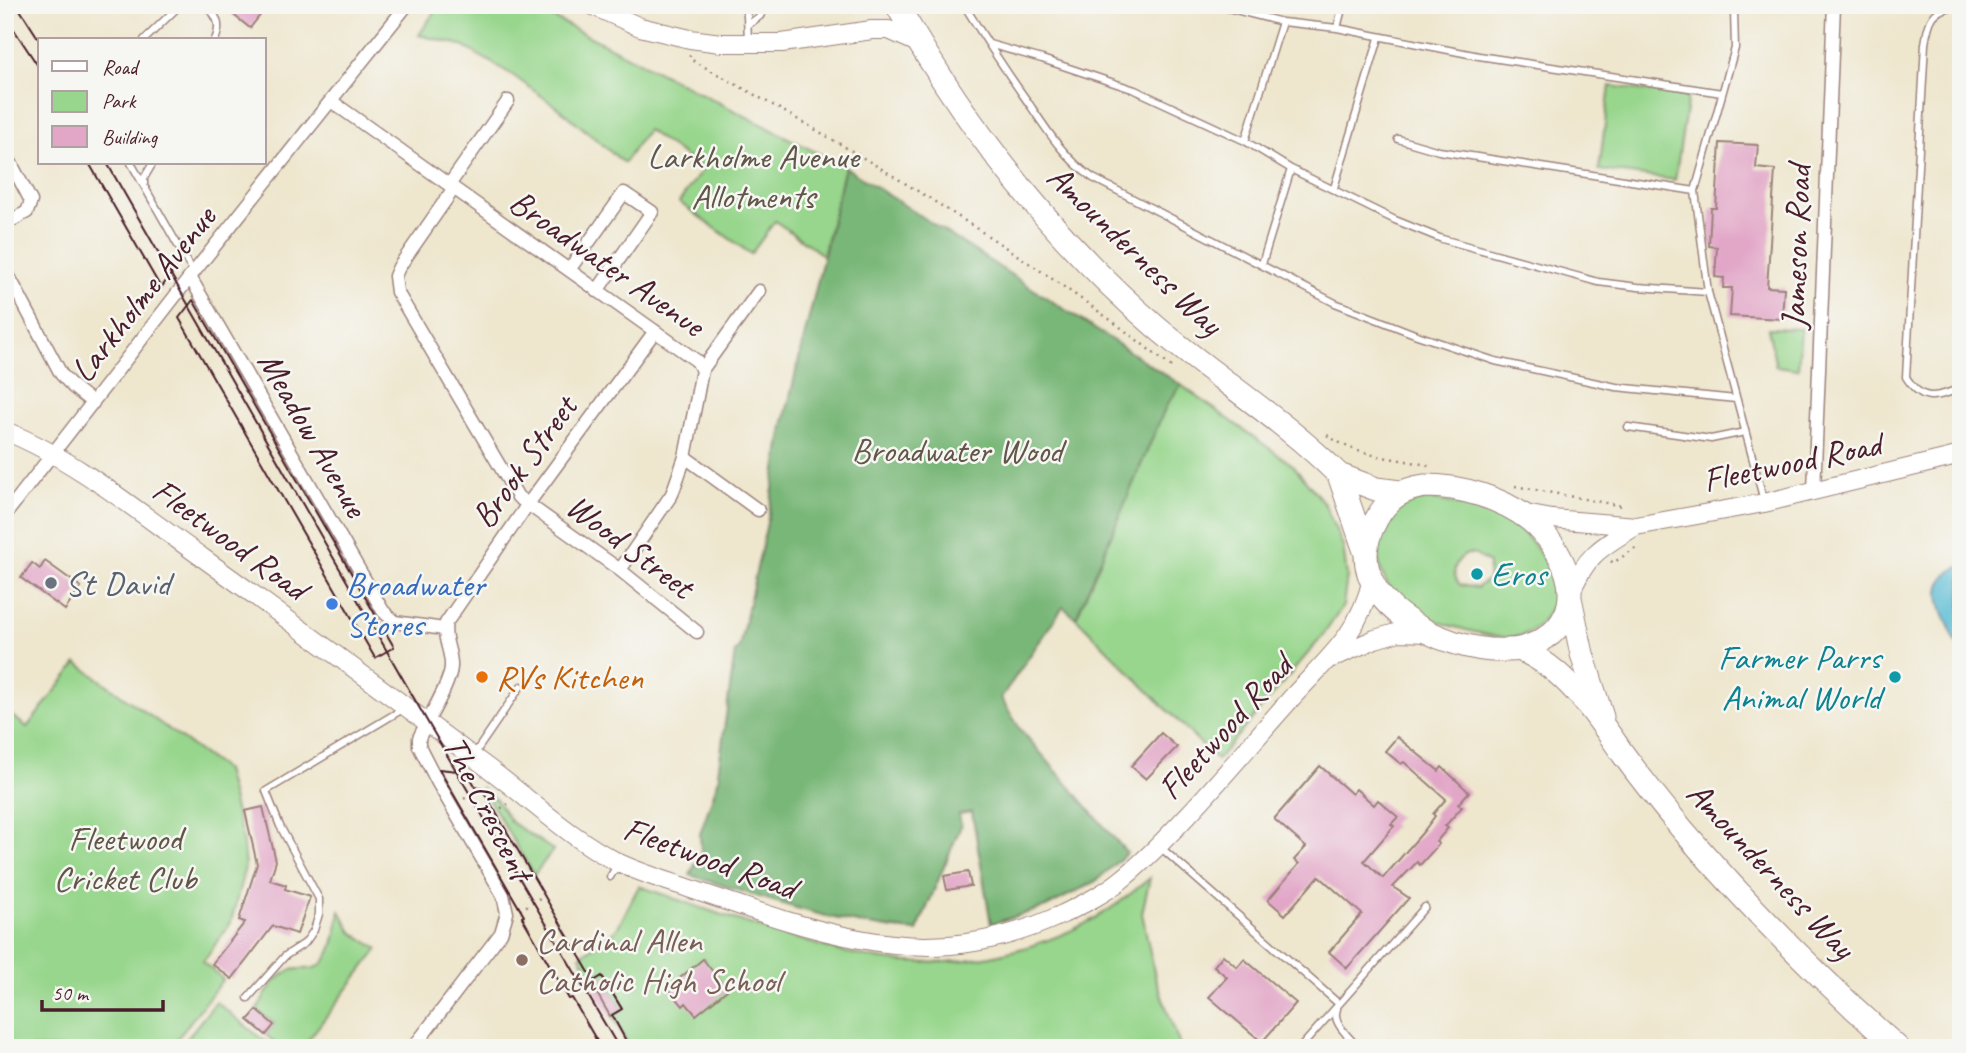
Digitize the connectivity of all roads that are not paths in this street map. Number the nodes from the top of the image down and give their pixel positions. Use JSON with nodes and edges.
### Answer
{"nodes":[{"id":1,"x":180,"y":5,"type":"edge"},
{"id":2,"x":203,"y":5,"type":"edge"},
{"id":3,"x":407,"y":5,"type":"edge"},
{"id":4,"x":591,"y":5,"type":"edge"},
{"id":5,"x":744,"y":5,"type":"edge"},
{"id":6,"x":767,"y":5,"type":"edge"},
{"id":7,"x":897,"y":5,"type":"edge"},
{"id":8,"x":964,"y":5,"type":"edge"},
{"id":9,"x":1216,"y":5,"type":"edge"},
{"id":10,"x":1343,"y":5,"type":"edge"},
{"id":11,"x":1730,"y":5,"type":"edge"},
{"id":12,"x":1834,"y":5,"type":"edge"},
{"id":13,"x":1961,"y":6,"type":"edge"},
{"id":14,"x":1282,"y":22,"type":"junction"},
{"id":15,"x":748,"y":24,"type":"junction"},
{"id":16,"x":1337,"y":28,"type":"junction"},
{"id":17,"x":146,"y":38,"type":"edge"},
{"id":18,"x":216,"y":38,"type":"edge"},
{"id":19,"x":1378,"y":38,"type":"junction"},
{"id":20,"x":918,"y":43,"type":"junction"},
{"id":21,"x":988,"y":44,"type":"junction"},
{"id":22,"x":748,"y":45,"type":"junction"},
{"id":23,"x":1722,"y":93,"type":"junction"},
{"id":24,"x":331,"y":101,"type":"junction"},
{"id":25,"x":508,"y":101,"type":"dead end"},
{"id":26,"x":1398,"y":139,"type":"dead end"},
{"id":27,"x":1245,"y":141,"type":"junction"},
{"id":28,"x":5,"y":152,"type":"edge"},
{"id":29,"x":132,"y":164,"type":"edge"},
{"id":30,"x":152,"y":164,"type":"edge"},
{"id":31,"x":1292,"y":169,"type":"junction"},
{"id":32,"x":144,"y":186,"type":"junction"},
{"id":33,"x":452,"y":187,"type":"junction"},
{"id":34,"x":1334,"y":188,"type":"junction"},
{"id":35,"x":1695,"y":191,"type":"junction"},
{"id":36,"x":5,"y":224,"type":"edge"},
{"id":37,"x":1262,"y":264,"type":"junction"},
{"id":38,"x":5,"y":269,"type":"edge"},
{"id":39,"x":569,"y":270,"type":"junction"},
{"id":40,"x":191,"y":275,"type":"junction"},
{"id":41,"x":597,"y":291,"type":"junction"},
{"id":42,"x":759,"y":291,"type":"dead end"},
{"id":43,"x":1708,"y":292,"type":"junction"},
{"id":44,"x":655,"y":331,"type":"junction"},
{"id":45,"x":702,"y":370,"type":"junction"},
{"id":46,"x":1961,"y":388,"type":"edge"},
{"id":47,"x":1736,"y":399,"type":"junction"},
{"id":48,"x":93,"y":403,"type":"junction"},
{"id":49,"x":1628,"y":427,"type":"dead end"},
{"id":50,"x":5,"y":431,"type":"edge"},
{"id":51,"x":1745,"y":432,"type":"junction"},
{"id":52,"x":54,"y":453,"type":"junction"},
{"id":53,"x":1961,"y":455,"type":"edge"},
{"id":54,"x":685,"y":457,"type":"junction"},
{"id":55,"x":1339,"y":475,"type":"junction"},
{"id":56,"x":1814,"y":491,"type":"junction"},
{"id":57,"x":1400,"y":492,"type":"junction"},
{"id":58,"x":1764,"y":503,"type":"junction"},
{"id":59,"x":527,"y":504,"type":"junction"},
{"id":60,"x":758,"y":510,"type":"dead end"},
{"id":61,"x":1520,"y":513,"type":"junction"},
{"id":62,"x":5,"y":515,"type":"edge"},
{"id":63,"x":1636,"y":526,"type":"junction"},
{"id":64,"x":1366,"y":553,"type":"junction"},
{"id":65,"x":620,"y":570,"type":"junction"},
{"id":66,"x":1372,"y":579,"type":"junction"},
{"id":67,"x":1570,"y":597,"type":"junction"},
{"id":68,"x":444,"y":629,"type":"junction"},
{"id":69,"x":698,"y":632,"type":"dead end"},
{"id":70,"x":1429,"y":633,"type":"junction"},
{"id":71,"x":1521,"y":650,"type":"junction"},
{"id":72,"x":1331,"y":659,"type":"junction"},
{"id":73,"x":521,"y":686,"type":"dead end"},
{"id":74,"x":408,"y":706,"type":"junction"},
{"id":75,"x":427,"y":721,"type":"junction"},
{"id":76,"x":1605,"y":727,"type":"junction"},
{"id":77,"x":473,"y":757,"type":"junction"},
{"id":78,"x":1159,"y":846,"type":"junction"},
{"id":79,"x":1425,"y":907,"type":"dead end"},
{"id":80,"x":248,"y":998,"type":"dead end"},
{"id":81,"x":1339,"y":1004,"type":"junction"},
{"id":82,"x":413,"y":1048,"type":"edge"},
{"id":83,"x":1300,"y":1048,"type":"edge"},
{"id":84,"x":1358,"y":1048,"type":"edge"},
{"id":85,"x":1899,"y":1048,"type":"edge"}],
"edges":[{"from":1,"to":17,"type":"lane"},
{"from":2,"to":18,"type":"lane"},
{"from":3,"to":24,"type":"street","name":"Larkholme Avenue"},
{"from":4,"to":22,"type":"street"},
{"from":5,"to":15,"type":"lane"},
{"from":6,"to":15,"type":"lane"},
{"from":7,"to":20,"type":"highway","name":"Amounderness Way"},
{"from":8,"to":21,"type":"lane"},
{"from":9,"to":14,"type":"lane"},
{"from":10,"to":16,"type":"lane"},
{"from":11,"to":23,"type":"lane"},
{"from":12,"to":56,"type":"street","name":"Jameson Road"},
{"from":13,"to":46,"type":"lane"},
{"from":14,"to":16,"type":"lane"},
{"from":14,"to":27,"type":"lane"},
{"from":15,"to":22,"type":"lane"},
{"from":16,"to":19,"type":"lane"},
{"from":19,"to":23,"type":"lane"},
{"from":19,"to":34,"type":"lane"},
{"from":20,"to":22,"type":"street"},
{"from":20,"to":55,"type":"highway","name":"Amounderness Way"},
{"from":21,"to":27,"type":"lane"},
{"from":21,"to":37,"type":"lane"},
{"from":23,"to":35,"type":"lane"},
{"from":24,"to":33,"type":"street","name":"Broadwater Avenue"},
{"from":24,"to":40,"type":"street","name":"Larkholme Avenue"},
{"from":25,"to":33,"type":"street","name":"Wood Street"},
{"from":26,"to":35,"type":"lane"},
{"from":27,"to":31,"type":"lane"},
{"from":28,"to":36,"type":"street"},
{"from":29,"to":32,"type":"lane"},
{"from":30,"to":32,"type":"lane"},
{"from":31,"to":34,"type":"lane"},
{"from":31,"to":37,"type":"lane"},
{"from":32,"to":40,"type":"lane"},
{"from":33,"to":39,"type":"street","name":"Broadwater Avenue"},
{"from":33,"to":59,"type":"street","name":"Wood Street"},
{"from":34,"to":43,"type":"lane"},
{"from":35,"to":43,"type":"lane"},
{"from":37,"to":47,"type":"lane"},
{"from":38,"to":48,"type":"street"},
{"from":39,"to":41,"type":"street","name":"Broadwater Avenue"},
{"from":39,"to":41,"type":"street"},
{"from":40,"to":48,"type":"street","name":"Larkholme Avenue"},
{"from":40,"to":68,"type":"street","name":"Meadow Avenue"},
{"from":41,"to":44,"type":"street","name":"Broadwater Avenue"},
{"from":42,"to":45,"type":"street"},
{"from":43,"to":47,"type":"lane"},
{"from":44,"to":45,"type":"street","name":"Broadwater Avenue"},
{"from":44,"to":59,"type":"street","name":"Brook Street"},
{"from":45,"to":54,"type":"street","name":"Broadwater Avenue"},
{"from":47,"to":51,"type":"lane"},
{"from":48,"to":52,"type":"street","name":"Larkholme Avenue"},
{"from":49,"to":51,"type":"lane"},
{"from":50,"to":52,"type":"street","name":"Fleetwood Road"},
{"from":51,"to":58,"type":"lane"},
{"from":52,"to":62,"type":"street","name":"Larkholme Avenue"},
{"from":52,"to":74,"type":"street","name":"Fleetwood Road"},
{"from":53,"to":56,"type":"street","name":"Fleetwood Road"},
{"from":54,"to":60,"type":"street"},
{"from":54,"to":65,"type":"street","name":"Broadwater Avenue"},
{"from":55,"to":57,"type":"highway","name":"Amounderness Way"},
{"from":55,"to":64,"type":"highway"},
{"from":56,"to":58,"type":"street","name":"Fleetwood Road"},
{"from":57,"to":61,"type":"highway"},
{"from":57,"to":64,"type":"highway"},
{"from":58,"to":63,"type":"street","name":"Fleetwood Road"},
{"from":59,"to":65,"type":"street","name":"Wood Street"},
{"from":59,"to":68,"type":"street","name":"Brook Street"},
{"from":61,"to":63,"type":"street","name":"Fleetwood Road"},
{"from":61,"to":67,"type":"highway"},
{"from":63,"to":67,"type":"street","name":"Fleetwood Road"},
{"from":64,"to":66,"type":"highway"},
{"from":65,"to":69,"type":"street","name":"Wood Street"},
{"from":66,"to":70,"type":"highway"},
{"from":66,"to":72,"type":"street","name":"Fleetwood Road"},
{"from":67,"to":71,"type":"highway"},
{"from":67,"to":76,"type":"highway","name":"Amounderness Way"},
{"from":68,"to":75,"type":"street"},
{"from":70,"to":71,"type":"highway"},
{"from":70,"to":72,"type":"street","name":"Fleetwood Road"},
{"from":71,"to":76,"type":"highway","name":"Amounderness Way"},
{"from":72,"to":78,"type":"street","name":"Fleetwood Road"},
{"from":73,"to":77,"type":"lane"},
{"from":74,"to":75,"type":"street","name":"Fleetwood Road"},
{"from":74,"to":80,"type":"lane"},
{"from":75,"to":77,"type":"street","name":"Fleetwood Road"},
{"from":75,"to":82,"type":"street","name":"The Crescent"},
{"from":76,"to":85,"type":"highway","name":"Amounderness Way"},
{"from":77,"to":78,"type":"street","name":"Fleetwood Road"},
{"from":78,"to":81,"type":"lane"},
{"from":79,"to":81,"type":"lane"},
{"from":81,"to":83,"type":"lane"},
{"from":81,"to":84,"type":"lane"}]}
